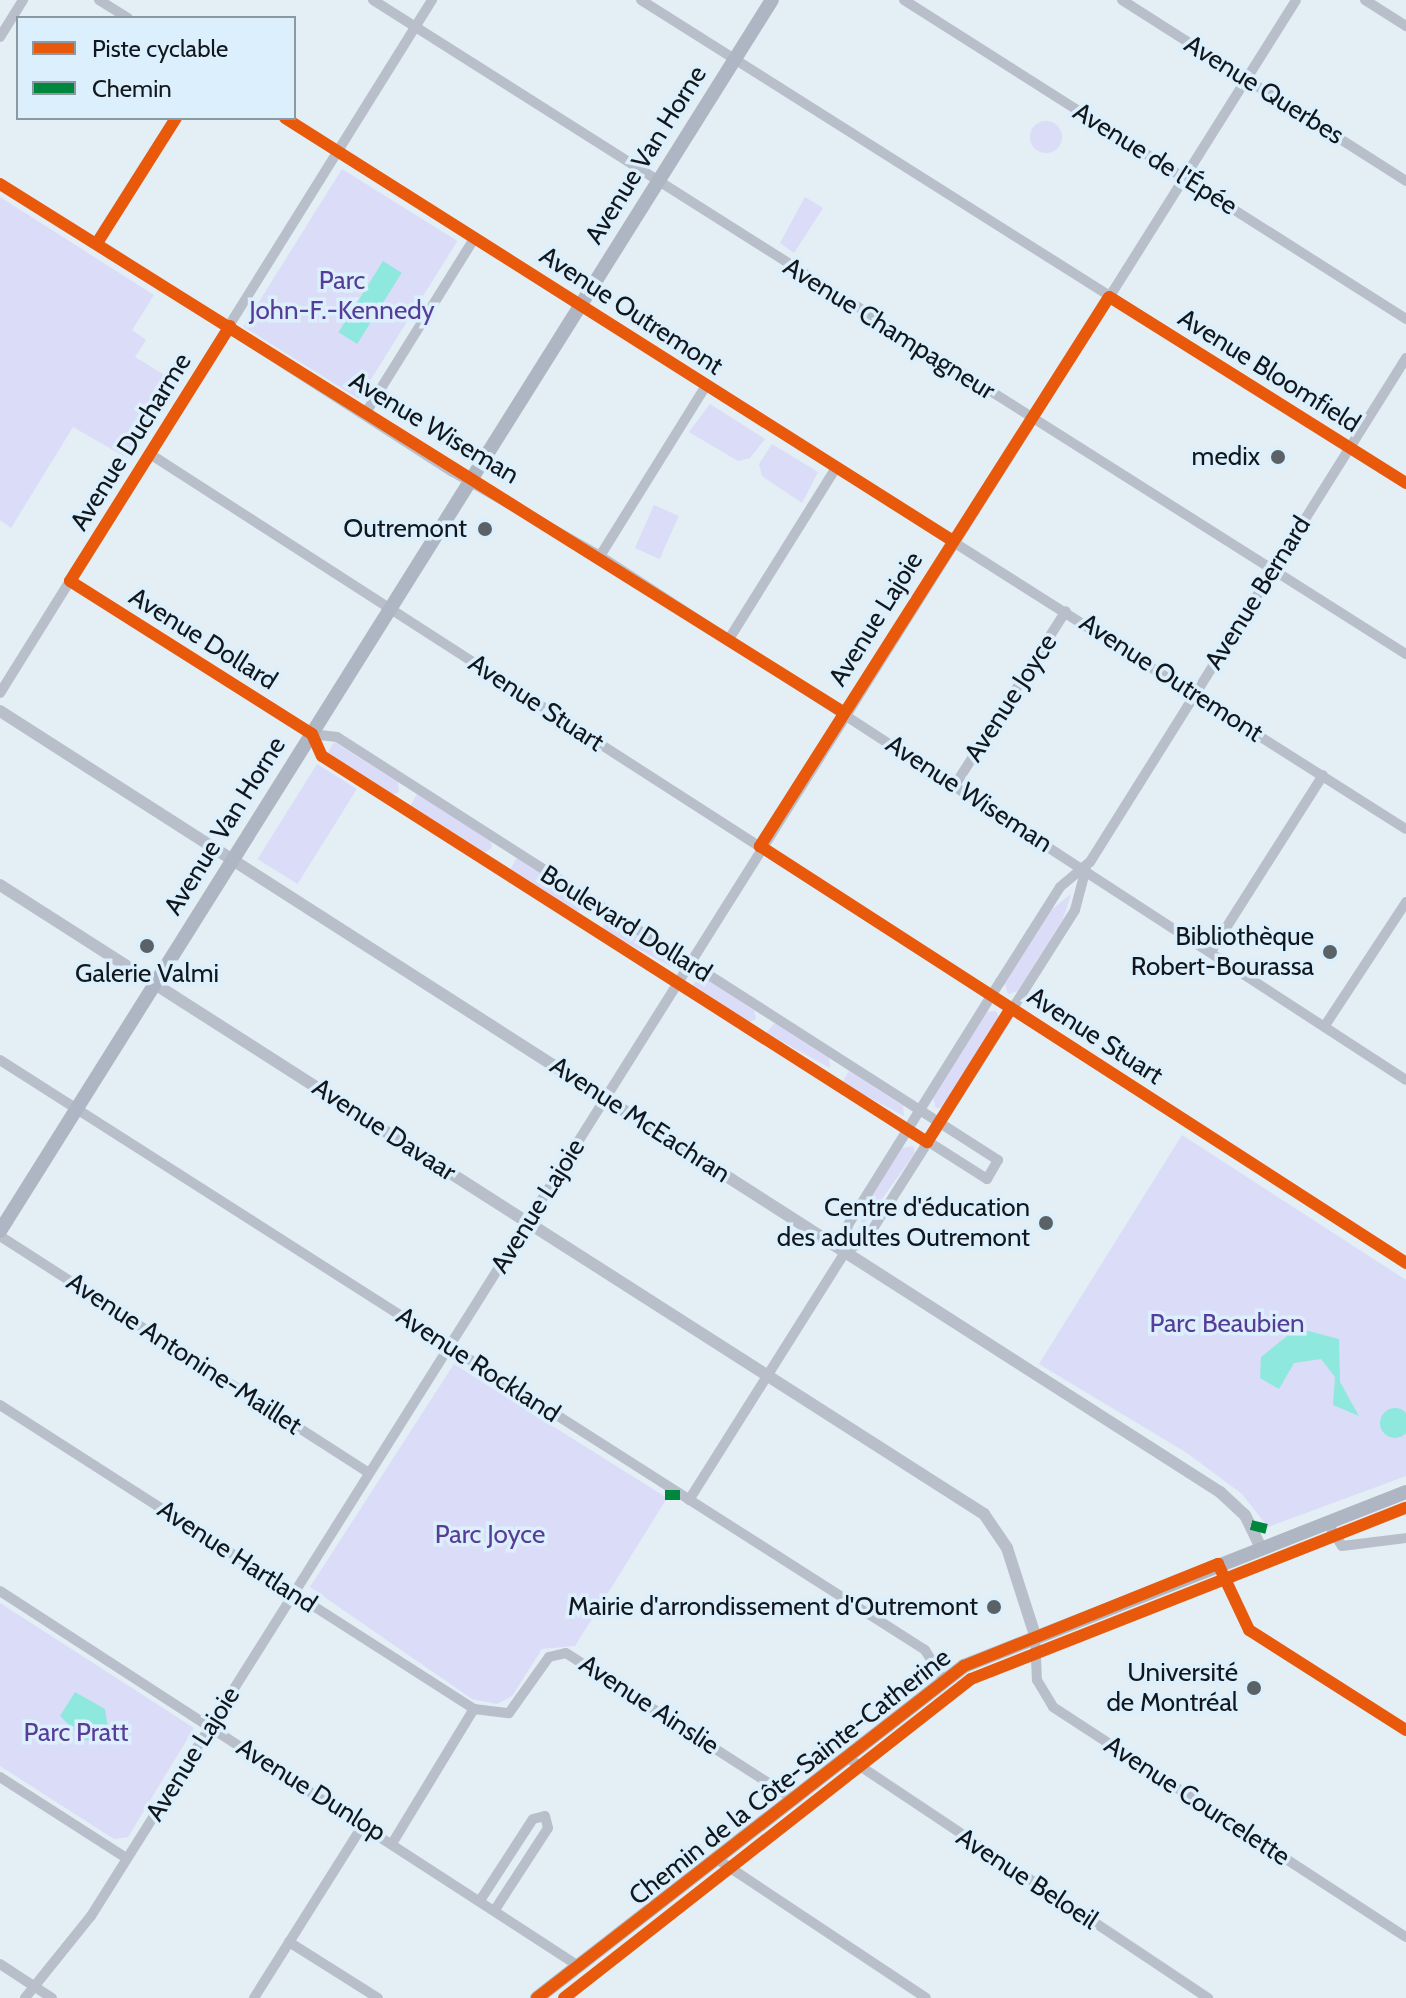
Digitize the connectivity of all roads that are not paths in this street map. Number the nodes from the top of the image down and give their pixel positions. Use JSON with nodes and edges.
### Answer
{"nodes":[{"id":1,"x":23,"y":0,"type":"edge"},
{"id":2,"x":99,"y":0,"type":"edge"},
{"id":3,"x":373,"y":0,"type":"edge"},
{"id":4,"x":432,"y":0,"type":"edge"},
{"id":5,"x":641,"y":0,"type":"edge"},
{"id":6,"x":772,"y":0,"type":"edge"},
{"id":7,"x":904,"y":0,"type":"edge"},
{"id":8,"x":1122,"y":0,"type":"edge"},
{"id":9,"x":1296,"y":0,"type":"edge"},
{"id":10,"x":1365,"y":0,"type":"edge"},
{"id":11,"x":125,"y":16,"type":"edge"},
{"id":12,"x":1406,"y":26,"type":"edge"},
{"id":13,"x":416,"y":27,"type":"junction"},
{"id":14,"x":0,"y":37,"type":"edge"},
{"id":15,"x":735,"y":60,"type":"junction"},
{"id":16,"x":1245,"y":79,"type":"junction"},
{"id":17,"x":175,"y":120,"type":"edge"},
{"id":18,"x":288,"y":120,"type":"edge"},
{"id":19,"x":339,"y":152,"type":"junction"},
{"id":20,"x":1183,"y":177,"type":"junction"},
{"id":21,"x":658,"y":181,"type":"junction"},
{"id":22,"x":1406,"y":181,"type":"edge"},
{"id":23,"x":0,"y":184,"type":"edge"},
{"id":24,"x":475,"y":237,"type":"junction"},
{"id":25,"x":97,"y":243,"type":"junction"},
{"id":26,"x":1109,"y":297,"type":"junction"},
{"id":27,"x":581,"y":305,"type":"junction"},
{"id":28,"x":1406,"y":319,"type":"edge"},
{"id":29,"x":230,"y":326,"type":"junction"},
{"id":30,"x":1406,"y":358,"type":"edge"},
{"id":31,"x":706,"y":386,"type":"junction"},
{"id":32,"x":365,"y":414,"type":"junction"},
{"id":33,"x":1032,"y":419,"type":"junction"},
{"id":34,"x":1350,"y":448,"type":"junction"},
{"id":35,"x":150,"y":454,"type":"junction"},
{"id":36,"x":836,"y":468,"type":"junction"},
{"id":37,"x":471,"y":481,"type":"junction"},
{"id":38,"x":1406,"y":483,"type":"edge"},
{"id":39,"x":953,"y":541,"type":"junction"},
{"id":40,"x":600,"y":556,"type":"junction"},
{"id":41,"x":1272,"y":571,"type":"junction"},
{"id":42,"x":70,"y":581,"type":"junction"},
{"id":43,"x":390,"y":609,"type":"junction"},
{"id":44,"x":1066,"y":611,"type":"junction"},
{"id":45,"x":729,"y":639,"type":"junction"},
{"id":46,"x":1406,"y":654,"type":"edge"},
{"id":47,"x":0,"y":693,"type":"edge"},
{"id":48,"x":1195,"y":694,"type":"junction"},
{"id":49,"x":0,"y":711,"type":"edge"},
{"id":50,"x":843,"y":712,"type":"junction"},
{"id":51,"x":312,"y":734,"type":"junction"},
{"id":52,"x":1323,"y":775,"type":"junction"},
{"id":53,"x":955,"y":785,"type":"junction"},
{"id":54,"x":1406,"y":829,"type":"edge"},
{"id":55,"x":760,"y":846,"type":"junction"},
{"id":56,"x":233,"y":860,"type":"junction"},
{"id":57,"x":1086,"y":868,"type":"junction"},
{"id":58,"x":0,"y":885,"type":"edge"},
{"id":59,"x":1406,"y":902,"type":"edge"},
{"id":60,"x":1212,"y":950,"type":"junction"},
{"id":61,"x":689,"y":963,"type":"junction"},
{"id":62,"x":677,"y":983,"type":"junction"},
{"id":63,"x":154,"y":985,"type":"junction"},
{"id":64,"x":992,"y":995,"type":"junction"},
{"id":65,"x":1011,"y":1008,"type":"junction"},
{"id":66,"x":1326,"y":1024,"type":"junction"},
{"id":67,"x":0,"y":1060,"type":"edge"},
{"id":68,"x":1406,"y":1080,"type":"edge"},
{"id":69,"x":606,"y":1098,"type":"junction"},
{"id":70,"x":76,"y":1109,"type":"junction"},
{"id":71,"x":920,"y":1110,"type":"junction"},
{"id":72,"x":940,"y":1122,"type":"junction"},
{"id":73,"x":907,"y":1130,"type":"junction"},
{"id":74,"x":927,"y":1142,"type":"junction"},
{"id":75,"x":528,"y":1223,"type":"junction"},
{"id":76,"x":0,"y":1233,"type":"edge"},
{"id":77,"x":845,"y":1252,"type":"junction"},
{"id":78,"x":1406,"y":1263,"type":"edge"},
{"id":79,"x":450,"y":1347,"type":"junction"},
{"id":80,"x":767,"y":1376,"type":"junction"},
{"id":81,"x":0,"y":1405,"type":"edge"},
{"id":82,"x":368,"y":1472,"type":"junction"},
{"id":83,"x":1406,"y":1492,"type":"edge"},
{"id":84,"x":689,"y":1500,"type":"junction"},
{"id":85,"x":1327,"y":1522,"type":"junction"},
{"id":86,"x":1406,"y":1538,"type":"edge"},
{"id":87,"x":1261,"y":1548,"type":"junction"},
{"id":88,"x":1218,"y":1564,"type":"junction"},
{"id":89,"x":0,"y":1591,"type":"edge"},
{"id":90,"x":294,"y":1592,"type":"junction"},
{"id":91,"x":1035,"y":1635,"type":"junction"},
{"id":92,"x":944,"y":1681,"type":"junction"},
{"id":93,"x":474,"y":1709,"type":"junction"},
{"id":94,"x":210,"y":1726,"type":"junction"},
{"id":95,"x":1406,"y":1730,"type":"edge"},
{"id":96,"x":848,"y":1758,"type":"junction"},
{"id":97,"x":0,"y":1777,"type":"edge"},
{"id":98,"x":795,"y":1800,"type":"junction"},
{"id":99,"x":363,"y":1825,"type":"junction"},
{"id":100,"x":393,"y":1842,"type":"junction"},
{"id":101,"x":126,"y":1858,"type":"junction"},
{"id":102,"x":720,"y":1861,"type":"junction"},
{"id":103,"x":481,"y":1899,"type":"junction"},
{"id":104,"x":496,"y":1908,"type":"junction"},
{"id":105,"x":1406,"y":1937,"type":"edge"},
{"id":106,"x":289,"y":1942,"type":"junction"},
{"id":107,"x":0,"y":1964,"type":"edge"},
{"id":108,"x":580,"y":1967,"type":"junction"},
{"id":109,"x":36,"y":1987,"type":"junction"},
{"id":110,"x":25,"y":1998,"type":"edge"},
{"id":111,"x":52,"y":1998,"type":"edge"},
{"id":112,"x":254,"y":1998,"type":"edge"},
{"id":113,"x":378,"y":1998,"type":"edge"},
{"id":114,"x":537,"y":1998,"type":"edge"},
{"id":115,"x":926,"y":1998,"type":"edge"},
{"id":116,"x":1208,"y":1998,"type":"edge"}],
"edges":[{"from":1,"to":14,"type":"street"},
{"from":2,"to":11,"type":"street"},
{"from":3,"to":13,"type":"street","name":"Avenue Champagneur"},
{"from":4,"to":13,"type":"street","name":"Avenue Ducharme"},
{"from":5,"to":15,"type":"street","name":"Avenue Bloomfield"},
{"from":6,"to":15,"type":"main road","name":"Avenue Van Horne"},
{"from":7,"to":20,"type":"street","name":"Avenue de l'Épée"},
{"from":8,"to":16,"type":"street","name":"Avenue Querbes"},
{"from":9,"to":16,"type":"street","name":"Avenue Lajoie"},
{"from":10,"to":12,"type":"street"},
{"from":13,"to":19,"type":"street","name":"Avenue Ducharme"},
{"from":13,"to":21,"type":"street","name":"Avenue Champagneur"},
{"from":15,"to":21,"type":"main road","name":"Avenue Van Horne"},
{"from":15,"to":26,"type":"street","name":"Avenue Bloomfield"},
{"from":16,"to":20,"type":"street","name":"Avenue Lajoie"},
{"from":16,"to":22,"type":"street","name":"Avenue Querbes"},
{"from":17,"to":25,"type":"street"},
{"from":18,"to":19,"type":"street","name":"Avenue Outremont"},
{"from":19,"to":24,"type":"street","name":"Avenue Outremont"},
{"from":19,"to":29,"type":"street","name":"Avenue Ducharme"},
{"from":20,"to":26,"type":"street","name":"Avenue Lajoie"},
{"from":20,"to":28,"type":"street","name":"Avenue de l'Épée"},
{"from":21,"to":27,"type":"main road","name":"Avenue Van Horne"},
{"from":21,"to":33,"type":"street","name":"Avenue Champagneur"},
{"from":23,"to":25,"type":"street","name":"Avenue Wiseman"},
{"from":24,"to":27,"type":"street","name":"Avenue Outremont"},
{"from":24,"to":32,"type":"street"},
{"from":25,"to":29,"type":"street","name":"Avenue Wiseman"},
{"from":26,"to":33,"type":"street","name":"Avenue Lajoie"},
{"from":26,"to":34,"type":"street","name":"Avenue Bloomfield"},
{"from":27,"to":31,"type":"street","name":"Avenue Outremont"},
{"from":27,"to":37,"type":"main road","name":"Avenue Van Horne"},
{"from":29,"to":32,"type":"street","name":"Avenue Wiseman"},
{"from":29,"to":35,"type":"street","name":"Avenue Ducharme"},
{"from":30,"to":34,"type":"street","name":"Avenue Bernard"},
{"from":31,"to":36,"type":"street","name":"Avenue Outremont"},
{"from":31,"to":40,"type":"street"},
{"from":32,"to":37,"type":"street","name":"Avenue Wiseman"},
{"from":33,"to":39,"type":"street","name":"Avenue Lajoie"},
{"from":33,"to":41,"type":"street","name":"Avenue Champagneur"},
{"from":34,"to":38,"type":"street","name":"Avenue Bloomfield"},
{"from":34,"to":41,"type":"street","name":"Avenue Bernard"},
{"from":35,"to":42,"type":"street","name":"Avenue Ducharme"},
{"from":35,"to":43,"type":"street","name":"Avenue Stuart"},
{"from":36,"to":39,"type":"street","name":"Avenue Outremont"},
{"from":36,"to":45,"type":"street"},
{"from":37,"to":40,"type":"street","name":"Avenue Wiseman"},
{"from":37,"to":43,"type":"main road","name":"Avenue Van Horne"},
{"from":39,"to":44,"type":"street","name":"Avenue Outremont"},
{"from":39,"to":50,"type":"street","name":"Avenue Lajoie"},
{"from":40,"to":45,"type":"street","name":"Avenue Wiseman"},
{"from":41,"to":46,"type":"street","name":"Avenue Champagneur"},
{"from":41,"to":48,"type":"street","name":"Avenue Bernard"},
{"from":42,"to":47,"type":"street","name":"Avenue Ducharme"},
{"from":42,"to":51,"type":"street","name":"Avenue Dollard"},
{"from":43,"to":51,"type":"main road","name":"Avenue Van Horne"},
{"from":43,"to":55,"type":"street","name":"Avenue Stuart"},
{"from":44,"to":48,"type":"street","name":"Avenue Outremont"},
{"from":44,"to":53,"type":"street","name":"Avenue Joyce"},
{"from":45,"to":50,"type":"street","name":"Avenue Wiseman"},
{"from":48,"to":52,"type":"street","name":"Avenue Outremont"},
{"from":48,"to":57,"type":"street","name":"Avenue Bernard"},
{"from":49,"to":56,"type":"street","name":"Avenue McEachran"},
{"from":50,"to":53,"type":"street","name":"Avenue Wiseman"},
{"from":50,"to":55,"type":"street","name":"Avenue Lajoie"},
{"from":51,"to":56,"type":"main road","name":"Avenue Van Horne"},
{"from":51,"to":61,"type":"street","name":"Boulevard Dollard"},
{"from":51,"to":62,"type":"street","name":"Boulevard Dollard"},
{"from":52,"to":54,"type":"street","name":"Avenue Outremont"},
{"from":52,"to":60,"type":"street"},
{"from":53,"to":57,"type":"street","name":"Avenue Wiseman"},
{"from":55,"to":61,"type":"street","name":"Avenue Lajoie"},
{"from":55,"to":64,"type":"street","name":"Avenue Stuart"},
{"from":56,"to":63,"type":"main road","name":"Avenue Van Horne"},
{"from":56,"to":69,"type":"street","name":"Avenue McEachran"},
{"from":57,"to":60,"type":"street","name":"Avenue Wiseman"},
{"from":57,"to":64,"type":"street","name":"Avenue Bernard"},
{"from":57,"to":65,"type":"street","name":"Avenue Bernard"},
{"from":58,"to":63,"type":"street","name":"Avenue Davaar"},
{"from":59,"to":66,"type":"street"},
{"from":60,"to":66,"type":"street","name":"Avenue Wiseman"},
{"from":61,"to":62,"type":"street","name":"Avenue Lajoie"},
{"from":61,"to":71,"type":"street","name":"Boulevard Dollard"},
{"from":62,"to":69,"type":"street","name":"Avenue Lajoie"},
{"from":62,"to":73,"type":"street","name":"Boulevard Dollard"},
{"from":63,"to":70,"type":"main road","name":"Avenue Van Horne"},
{"from":63,"to":75,"type":"street","name":"Avenue Davaar"},
{"from":64,"to":65,"type":"street","name":"Avenue Stuart"},
{"from":64,"to":71,"type":"street","name":"Avenue Bernard"},
{"from":65,"to":72,"type":"street","name":"Avenue Bernard"},
{"from":65,"to":78,"type":"street","name":"Avenue Stuart"},
{"from":66,"to":68,"type":"street","name":"Avenue Wiseman"},
{"from":67,"to":70,"type":"street","name":"Avenue Rockland"},
{"from":69,"to":75,"type":"street","name":"Avenue Lajoie"},
{"from":69,"to":77,"type":"street","name":"Avenue McEachran"},
{"from":70,"to":76,"type":"main road","name":"Avenue Van Horne"},
{"from":70,"to":79,"type":"street","name":"Avenue Rockland"},
{"from":71,"to":72,"type":"street","name":"Boulevard Dollard"},
{"from":71,"to":73,"type":"street","name":"Avenue Bernard"},
{"from":72,"to":74,"type":"street","name":"Avenue Bernard"},
{"from":72,"to":74,"type":"street","name":"Boulevard Dollard"},
{"from":73,"to":74,"type":"street","name":"Boulevard Dollard"},
{"from":73,"to":77,"type":"street","name":"Avenue Bernard"},
{"from":74,"to":77,"type":"street","name":"Avenue Bernard"},
{"from":75,"to":79,"type":"street","name":"Avenue Lajoie"},
{"from":75,"to":80,"type":"street","name":"Avenue Davaar"},
{"from":76,"to":82,"type":"street","name":"Avenue Antonine-Maillet"},
{"from":77,"to":80,"type":"street"},
{"from":77,"to":87,"type":"street","name":"Avenue McEachran"},
{"from":79,"to":82,"type":"street","name":"Avenue Lajoie"},
{"from":79,"to":84,"type":"street","name":"Avenue Rockland"},
{"from":80,"to":84,"type":"street"},
{"from":80,"to":91,"type":"street","name":"Avenue Davaar"},
{"from":81,"to":90,"type":"street","name":"Avenue Hartland"},
{"from":82,"to":90,"type":"street","name":"Avenue Lajoie"},
{"from":83,"to":85,"type":"main road","name":"Chemin de la Côte-Sainte-Catherine"},
{"from":84,"to":92,"type":"street","name":"Avenue Rockland"},
{"from":85,"to":86,"type":"street"},
{"from":85,"to":87,"type":"main road","name":"Chemin de la Côte-Sainte-Catherine"},
{"from":87,"to":88,"type":"main road","name":"Chemin de la Côte-Sainte-Catherine"},
{"from":88,"to":91,"type":"main road","name":"Chemin de la Côte-Sainte-Catherine"},
{"from":88,"to":95,"type":"street"},
{"from":89,"to":94,"type":"street","name":"Avenue Dunlop"},
{"from":90,"to":93,"type":"street","name":"Avenue Hartland"},
{"from":90,"to":94,"type":"street","name":"Avenue Lajoie"},
{"from":91,"to":92,"type":"main road","name":"Chemin de la Côte-Sainte-Catherine"},
{"from":91,"to":105,"type":"street","name":"Avenue Courcelette"},
{"from":92,"to":96,"type":"main road","name":"Chemin de la Côte-Sainte-Catherine"},
{"from":93,"to":98,"type":"street","name":"Avenue Ainslie"},
{"from":93,"to":100,"type":"street"},
{"from":94,"to":99,"type":"street","name":"Avenue Dunlop"},
{"from":94,"to":101,"type":"street","name":"Avenue Lajoie"},
{"from":96,"to":98,"type":"main road","name":"Chemin de la Côte-Sainte-Catherine"},
{"from":96,"to":116,"type":"street","name":"Avenue Beloeil"},
{"from":97,"to":101,"type":"street"},
{"from":98,"to":102,"type":"main road","name":"Chemin de la Côte-Sainte-Catherine"},
{"from":99,"to":100,"type":"street","name":"Avenue Dunlop"},
{"from":99,"to":106,"type":"street"},
{"from":100,"to":103,"type":"street","name":"Avenue Dunlop"},
{"from":101,"to":109,"type":"street","name":"Avenue Lajoie"},
{"from":102,"to":108,"type":"main road","name":"Chemin de la Côte-Sainte-Catherine"},
{"from":102,"to":115,"type":"street"},
{"from":103,"to":104,"type":"street","name":"Avenue Dunlop"},
{"from":103,"to":104,"type":"street"},
{"from":104,"to":108,"type":"street","name":"Avenue Dunlop"},
{"from":106,"to":112,"type":"street"},
{"from":106,"to":113,"type":"street"},
{"from":107,"to":109,"type":"street"},
{"from":108,"to":114,"type":"main road","name":"Chemin de la Côte-Sainte-Catherine"},
{"from":109,"to":110,"type":"street","name":"Avenue Lajoie"},
{"from":109,"to":111,"type":"street"}]}
